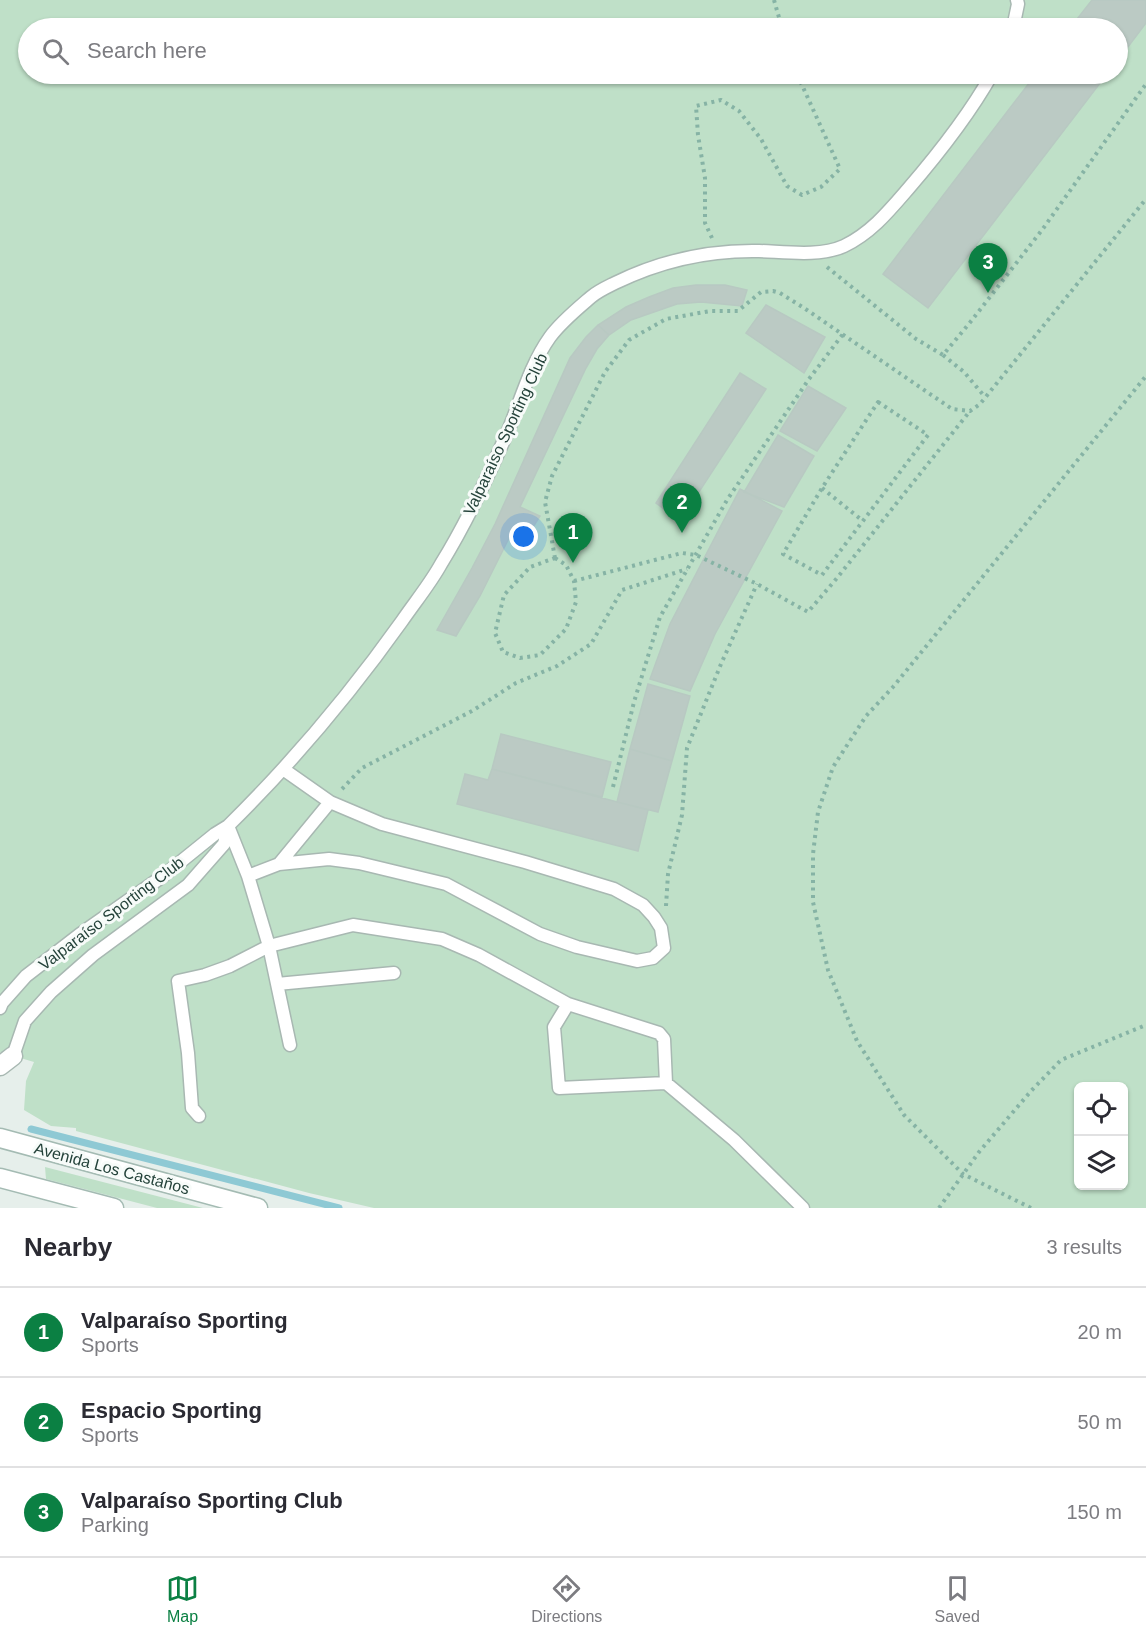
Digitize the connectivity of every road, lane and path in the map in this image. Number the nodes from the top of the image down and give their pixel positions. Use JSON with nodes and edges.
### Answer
{"nodes":[{"id":1,"x":774,"y":0,"type":"edge"},
{"id":2,"x":1017,"y":0,"type":"edge"},
{"id":3,"x":779,"y":18,"type":"edge"},
{"id":4,"x":1015,"y":18,"type":"edge"},
{"id":5,"x":802,"y":84,"type":"edge"},
{"id":6,"x":985,"y":84,"type":"edge"},
{"id":7,"x":1146,"y":84,"type":"edge"},
{"id":8,"x":1146,"y":199,"type":"edge"},
{"id":9,"x":720,"y":253,"type":"junction"},
{"id":10,"x":810,"y":254,"type":"junction"},
{"id":11,"x":843,"y":334,"type":"junction"},
{"id":12,"x":942,"y":355,"type":"junction"},
{"id":13,"x":1146,"y":376,"type":"edge"},
{"id":14,"x":985,"y":397,"type":"junction"},
{"id":15,"x":970,"y":411,"type":"junction"},
{"id":16,"x":822,"y":488,"type":"junction"},
{"id":17,"x":863,"y":521,"type":"junction"},
{"id":18,"x":696,"y":555,"type":"junction"},
{"id":19,"x":555,"y":558,"type":"junction"},
{"id":20,"x":688,"y":569,"type":"junction"},
{"id":21,"x":574,"y":580,"type":"junction"},
{"id":22,"x":757,"y":584,"type":"junction"},
{"id":23,"x":283,"y":769,"type":"junction"},
{"id":24,"x":613,"y":787,"type":"dead end"},
{"id":25,"x":330,"y":802,"type":"junction"},
{"id":26,"x":228,"y":826,"type":"junction"},
{"id":27,"x":279,"y":864,"type":"junction"},
{"id":28,"x":248,"y":876,"type":"junction"},
{"id":29,"x":269,"y":946,"type":"junction"},
{"id":30,"x":664,"y":948,"type":"junction"},
{"id":31,"x":394,"y":973,"type":"dead end"},
{"id":32,"x":277,"y":984,"type":"junction"},
{"id":33,"x":568,"y":1004,"type":"junction"},
{"id":34,"x":0,"y":1008,"type":"edge"},
{"id":35,"x":1146,"y":1025,"type":"edge"},
{"id":36,"x":290,"y":1045,"type":"dead end"},
{"id":37,"x":6,"y":1061,"type":"edge"},
{"id":38,"x":666,"y":1083,"type":"junction"},
{"id":39,"x":199,"y":1116,"type":"dead end"},
{"id":40,"x":0,"y":1138,"type":"edge"},
{"id":41,"x":963,"y":1174,"type":"junction"},
{"id":42,"x":0,"y":1178,"type":"edge"},
{"id":43,"x":114,"y":1208,"type":"edge"},
{"id":44,"x":258,"y":1208,"type":"edge"},
{"id":45,"x":803,"y":1208,"type":"edge"},
{"id":46,"x":939,"y":1208,"type":"edge"},
{"id":47,"x":1031,"y":1208,"type":"edge"}],
"edges":[{"from":1,"to":3,"type":"path"},
{"from":2,"to":4,"type":"lane"},
{"from":5,"to":9,"type":"path"},
{"from":6,"to":10,"type":"lane","name":"Valparaíso Sporting Club"},
{"from":7,"to":12,"type":"path"},
{"from":8,"to":14,"type":"path"},
{"from":9,"to":10,"type":"lane","name":"Valparaíso Sporting Club"},
{"from":9,"to":23,"type":"lane","name":"Valparaíso Sporting Club"},
{"from":10,"to":12,"type":"path"},
{"from":11,"to":15,"type":"path"},
{"from":11,"to":18,"type":"path"},
{"from":11,"to":19,"type":"path"},
{"from":12,"to":14,"type":"path"},
{"from":13,"to":41,"type":"path"},
{"from":14,"to":15,"type":"path"},
{"from":15,"to":22,"type":"path"},
{"from":16,"to":17,"type":"path"},
{"from":16,"to":17,"type":"path"},
{"from":16,"to":17,"type":"path"},
{"from":18,"to":20,"type":"path"},
{"from":18,"to":21,"type":"path"},
{"from":18,"to":22,"type":"path"},
{"from":19,"to":21,"type":"path"},
{"from":19,"to":21,"type":"path"},
{"from":20,"to":24,"type":"path"},
{"from":20,"to":25,"type":"path"},
{"from":22,"to":30,"type":"path"},
{"from":23,"to":25,"type":"lane"},
{"from":23,"to":26,"type":"lane","name":"Valparaíso Sporting Club"},
{"from":25,"to":27,"type":"lane"},
{"from":25,"to":30,"type":"lane"},
{"from":26,"to":28,"type":"lane"},
{"from":26,"to":34,"type":"lane","name":"Valparaíso Sporting Club"},
{"from":26,"to":37,"type":"lane","name":"Valparaíso Sporting Club"},
{"from":27,"to":28,"type":"lane"},
{"from":27,"to":30,"type":"lane"},
{"from":28,"to":29,"type":"lane"},
{"from":29,"to":32,"type":"lane"},
{"from":29,"to":33,"type":"lane"},
{"from":29,"to":39,"type":"lane"},
{"from":31,"to":32,"type":"lane"},
{"from":32,"to":36,"type":"lane"},
{"from":33,"to":38,"type":"lane"},
{"from":33,"to":38,"type":"lane"},
{"from":35,"to":41,"type":"path"},
{"from":38,"to":45,"type":"lane"},
{"from":40,"to":44,"type":"main road","name":"Avenida Los Castaños"},
{"from":41,"to":46,"type":"path"},
{"from":41,"to":47,"type":"path"},
{"from":42,"to":43,"type":"main road"}]}
